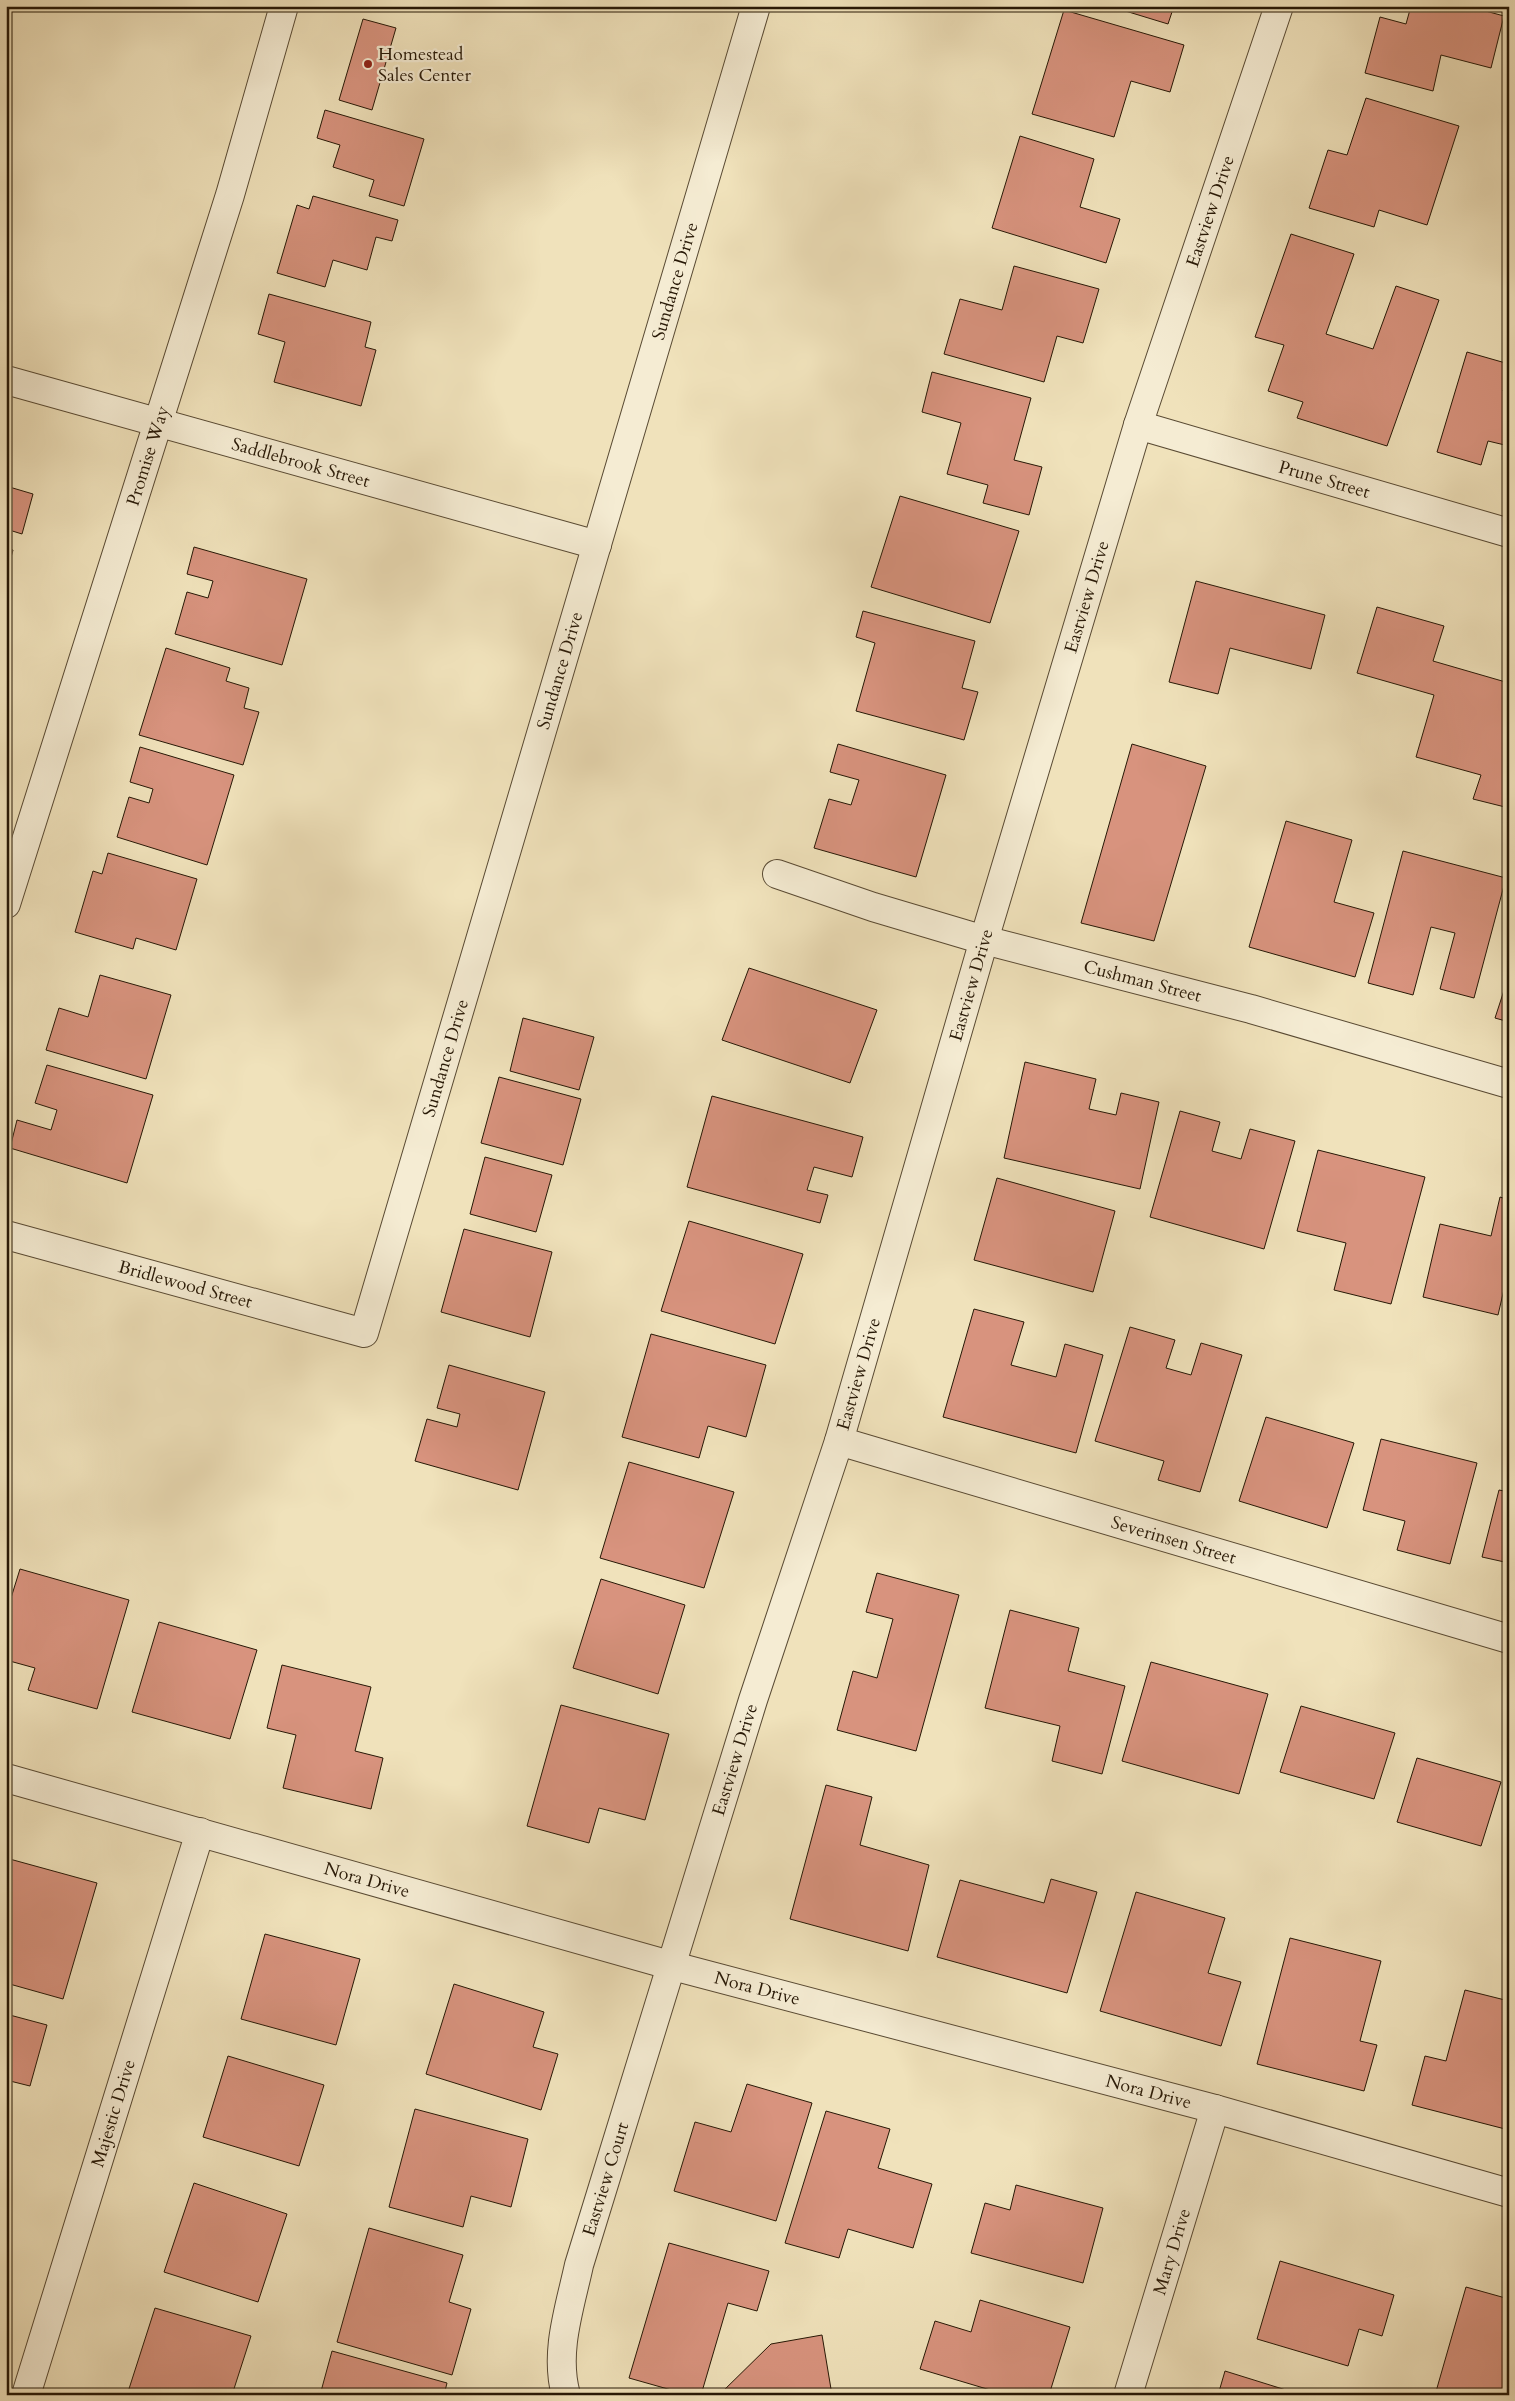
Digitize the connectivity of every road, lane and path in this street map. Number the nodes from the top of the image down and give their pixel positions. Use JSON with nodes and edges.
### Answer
{"nodes":[{"id":1,"x":284,"y":6,"type":"edge"},
{"id":2,"x":756,"y":6,"type":"edge"},
{"id":3,"x":1279,"y":6,"type":"edge"},
{"id":4,"x":6,"y":380,"type":"edge"},
{"id":5,"x":158,"y":422,"type":"junction"},
{"id":6,"x":1138,"y":425,"type":"junction"},
{"id":7,"x":1509,"y":533,"type":"edge"},
{"id":8,"x":597,"y":546,"type":"junction"},
{"id":9,"x":777,"y":874,"type":"dead end"},
{"id":10,"x":6,"y":904,"type":"edge"},
{"id":11,"x":984,"y":940,"type":"junction"},
{"id":12,"x":1509,"y":1084,"type":"edge"},
{"id":13,"x":6,"y":1235,"type":"edge"},
{"id":14,"x":364,"y":1333,"type":"joint"},
{"id":15,"x":839,"y":1441,"type":"junction"},
{"id":16,"x":1509,"y":1639,"type":"edge"},
{"id":17,"x":6,"y":1778,"type":"edge"},
{"id":18,"x":200,"y":1832,"type":"junction"},
{"id":19,"x":673,"y":1966,"type":"junction"},
{"id":20,"x":1215,"y":2108,"type":"junction"},
{"id":21,"x":1509,"y":2193,"type":"edge"},
{"id":22,"x":26,"y":2395,"type":"edge"},
{"id":23,"x":566,"y":2395,"type":"edge"},
{"id":24,"x":1128,"y":2395,"type":"edge"}],
"edges":[{"from":1,"to":5,"type":"street","name":"Promise Way"},
{"from":2,"to":8,"type":"street","name":"Sundance Drive"},
{"from":3,"to":6,"type":"street","name":"Eastview Drive"},
{"from":4,"to":5,"type":"street","name":"Saddlebrook Street"},
{"from":5,"to":8,"type":"street","name":"Saddlebrook Street"},
{"from":5,"to":10,"type":"street","name":"Promise Way"},
{"from":6,"to":7,"type":"street","name":"Prune Street"},
{"from":6,"to":11,"type":"street","name":"Eastview Drive"},
{"from":8,"to":14,"type":"street","name":"Sundance Drive"},
{"from":9,"to":11,"type":"street","name":"Cushman Street"},
{"from":11,"to":12,"type":"street","name":"Cushman Street"},
{"from":11,"to":15,"type":"street","name":"Eastview Drive"},
{"from":13,"to":14,"type":"street","name":"Bridlewood Street"},
{"from":15,"to":16,"type":"street","name":"Severinsen Street"},
{"from":15,"to":19,"type":"street","name":"Eastview Drive"},
{"from":17,"to":18,"type":"street","name":"Nora Drive"},
{"from":18,"to":19,"type":"street","name":"Nora Drive"},
{"from":18,"to":22,"type":"street","name":"Majestic Drive"},
{"from":19,"to":20,"type":"street","name":"Nora Drive"},
{"from":19,"to":23,"type":"street","name":"Eastview Court"},
{"from":20,"to":21,"type":"street","name":"Nora Drive"},
{"from":20,"to":24,"type":"street","name":"Mary Drive"}]}
